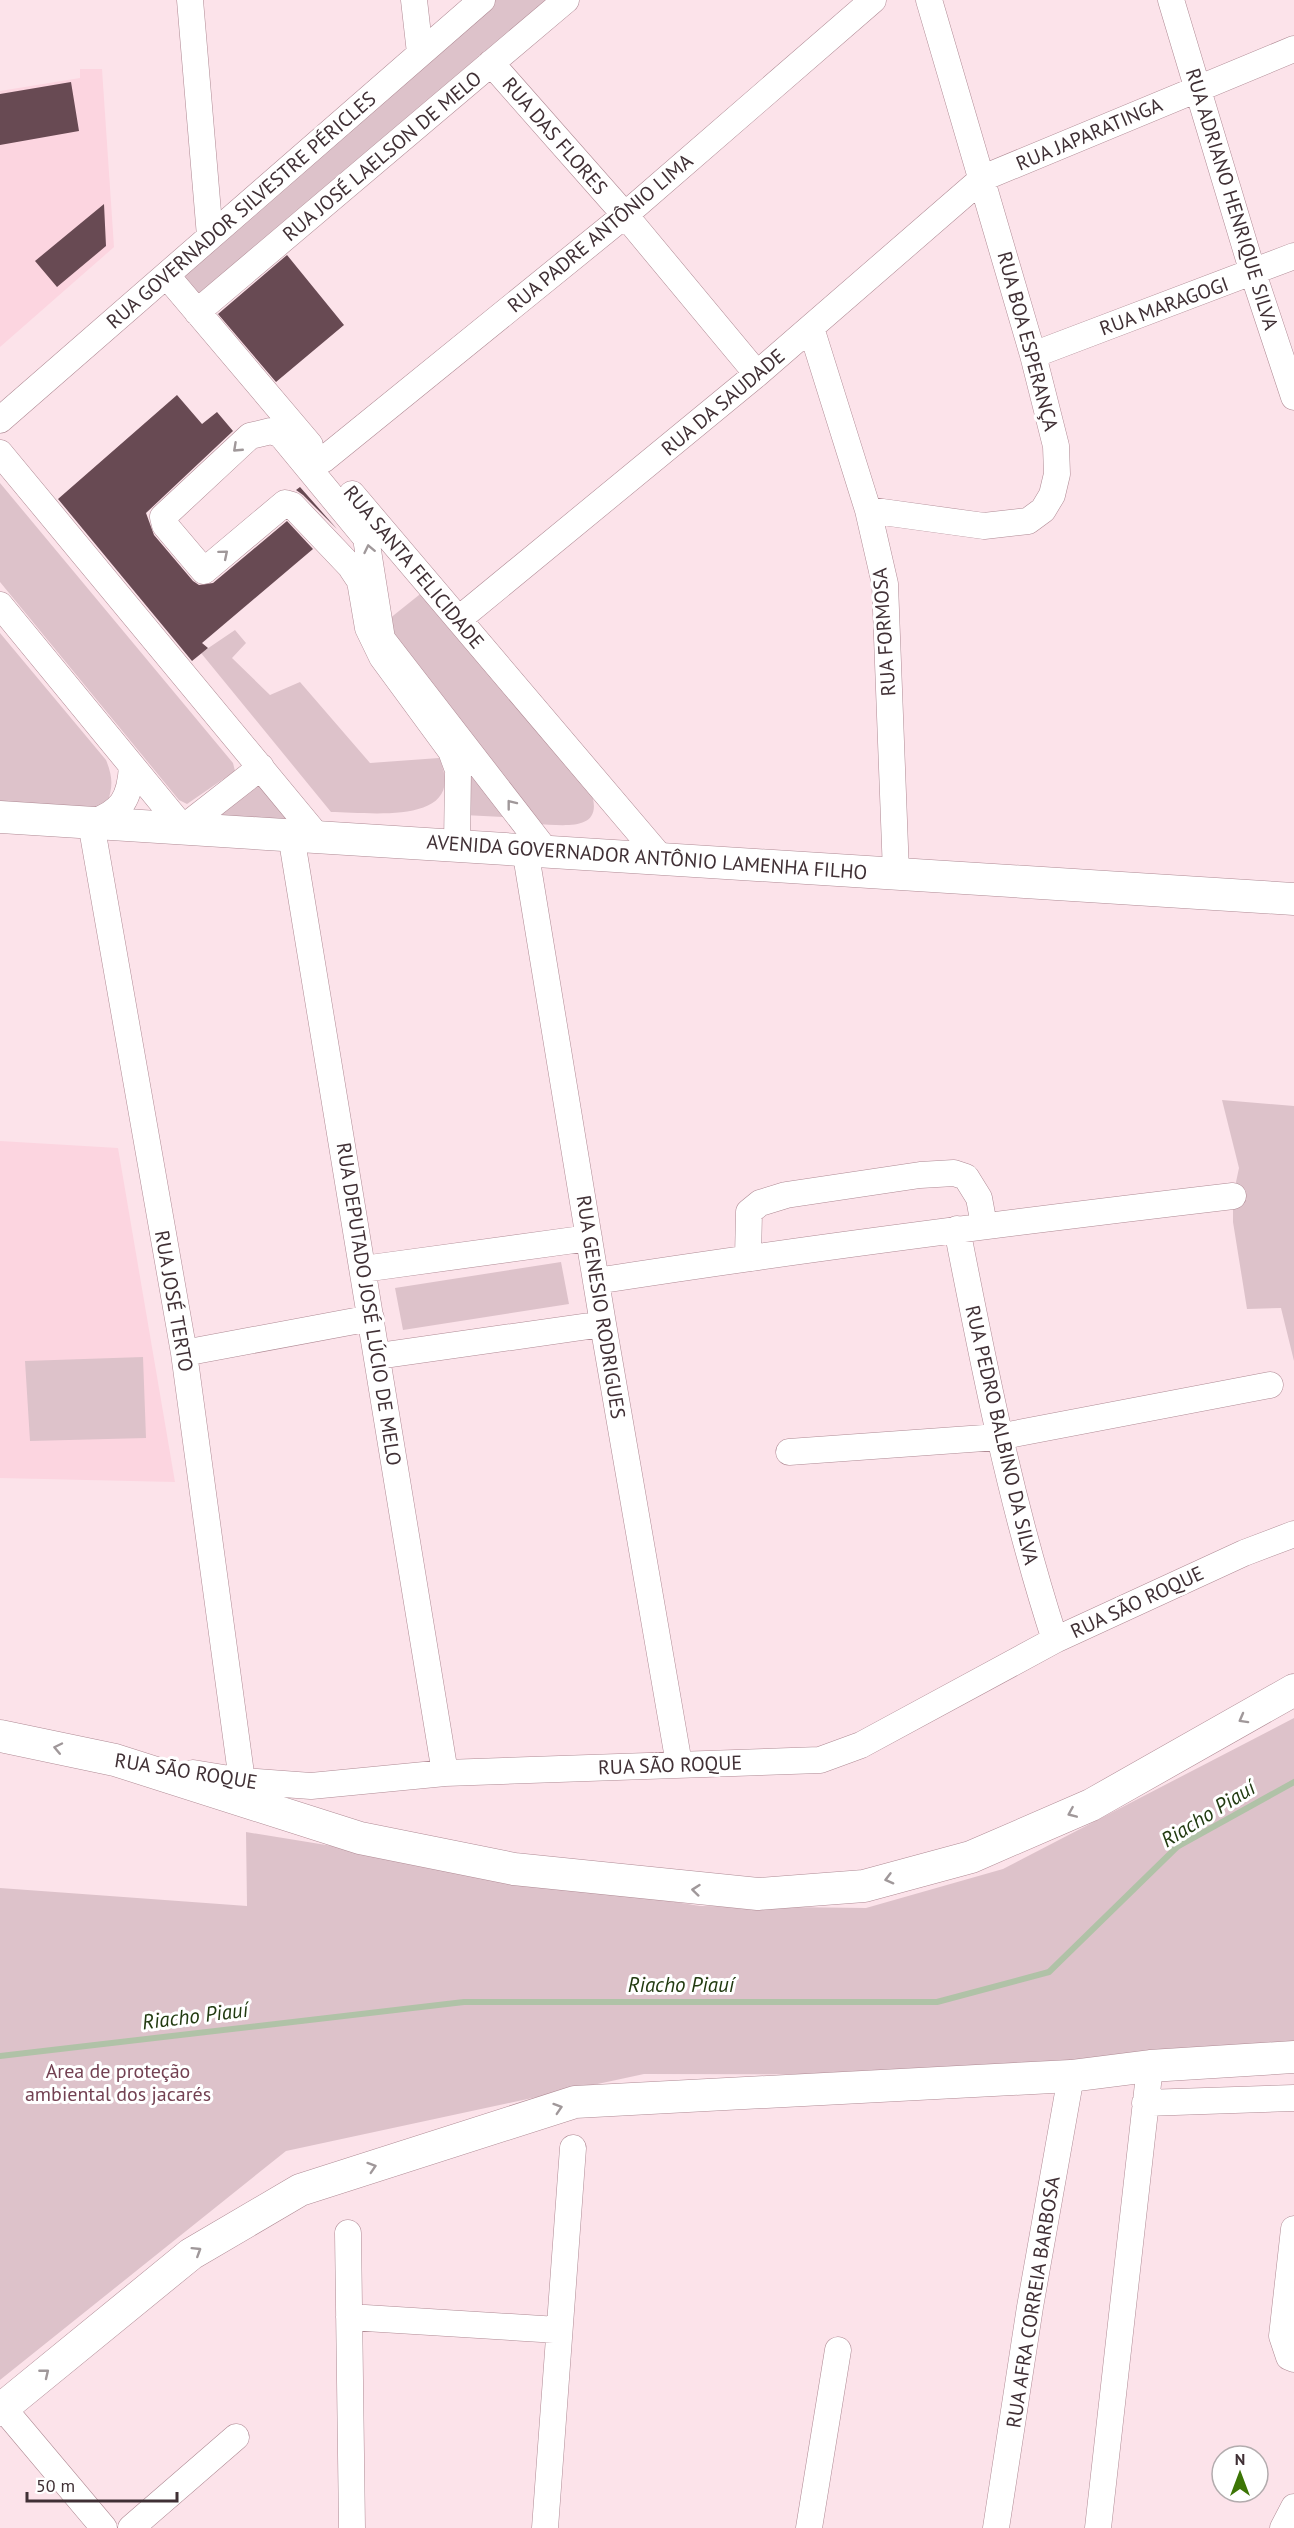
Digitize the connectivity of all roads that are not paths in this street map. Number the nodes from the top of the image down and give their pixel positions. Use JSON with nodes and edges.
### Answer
{"nodes":[{"id":1,"x":190,"y":0,"type":"edge"},
{"id":2,"x":414,"y":0,"type":"edge"},
{"id":3,"x":482,"y":0,"type":"edge"},
{"id":4,"x":566,"y":0,"type":"edge"},
{"id":5,"x":873,"y":0,"type":"edge"},
{"id":6,"x":928,"y":0,"type":"edge"},
{"id":7,"x":1171,"y":0,"type":"edge"},
{"id":8,"x":1294,"y":49,"type":"edge"},
{"id":9,"x":420,"y":53,"type":"junction"},
{"id":10,"x":491,"y":63,"type":"junction"},
{"id":11,"x":1198,"y":89,"type":"junction"},
{"id":12,"x":983,"y":178,"type":"junction"},
{"id":13,"x":625,"y":215,"type":"junction"},
{"id":14,"x":210,"y":236,"type":"junction"},
{"id":15,"x":1294,"y":256,"type":"edge"},
{"id":16,"x":1253,"y":273,"type":"junction"},
{"id":17,"x":167,"y":276,"type":"junction"},
{"id":18,"x":197,"y":312,"type":"junction"},
{"id":19,"x":811,"y":328,"type":"junction"},
{"id":20,"x":1033,"y":355,"type":"junction"},
{"id":21,"x":757,"y":374,"type":"junction"},
{"id":22,"x":1294,"y":397,"type":"edge"},
{"id":23,"x":0,"y":420,"type":"edge"},
{"id":24,"x":0,"y":453,"type":"edge"},
{"id":25,"x":323,"y":460,"type":"junction"},
{"id":26,"x":868,"y":510,"type":"junction"},
{"id":27,"x":0,"y":605,"type":"edge"},
{"id":28,"x":459,"y":619,"type":"junction"},
{"id":29,"x":132,"y":766,"type":"junction"},
{"id":30,"x":261,"y":767,"type":"junction"},
{"id":31,"x":0,"y":817,"type":"edge"},
{"id":32,"x":91,"y":823,"type":"junction"},
{"id":33,"x":183,"y":828,"type":"junction"},
{"id":34,"x":305,"y":836,"type":"junction"},
{"id":35,"x":457,"y":845,"type":"junction"},
{"id":36,"x":535,"y":850,"type":"junction"},
{"id":37,"x":661,"y":858,"type":"junction"},
{"id":38,"x":896,"y":873,"type":"junction"},
{"id":39,"x":1294,"y":899,"type":"edge"},
{"id":40,"x":1233,"y":1196,"type":"dead end"},
{"id":41,"x":984,"y":1225,"type":"junction"},
{"id":42,"x":957,"y":1228,"type":"junction"},
{"id":43,"x":589,"y":1238,"type":"junction"},
{"id":44,"x":748,"y":1257,"type":"junction"},
{"id":45,"x":363,"y":1269,"type":"junction"},
{"id":46,"x":596,"y":1281,"type":"junction"},
{"id":47,"x":371,"y":1318,"type":"junction"},
{"id":48,"x":603,"y":1324,"type":"junction"},
{"id":49,"x":184,"y":1353,"type":"junction"},
{"id":50,"x":378,"y":1356,"type":"junction"},
{"id":51,"x":1270,"y":1385,"type":"dead end"},
{"id":52,"x":998,"y":1437,"type":"junction"},
{"id":53,"x":789,"y":1452,"type":"dead end"},
{"id":54,"x":1294,"y":1534,"type":"edge"},
{"id":55,"x":1055,"y":1640,"type":"junction"},
{"id":56,"x":1294,"y":1690,"type":"edge"},
{"id":57,"x":0,"y":1736,"type":"edge"},
{"id":58,"x":115,"y":1760,"type":"junction"},
{"id":59,"x":679,"y":1764,"type":"junction"},
{"id":60,"x":445,"y":1773,"type":"junction"},
{"id":61,"x":242,"y":1781,"type":"junction"},
{"id":62,"x":1294,"y":2057,"type":"edge"},
{"id":63,"x":1150,"y":2067,"type":"junction"},
{"id":64,"x":1071,"y":2076,"type":"junction"},
{"id":65,"x":1294,"y":2098,"type":"edge"},
{"id":66,"x":1145,"y":2103,"type":"junction"},
{"id":67,"x":573,"y":2148,"type":"dead end"},
{"id":68,"x":1294,"y":2229,"type":"edge"},
{"id":69,"x":348,"y":2233,"type":"dead end"},
{"id":70,"x":349,"y":2317,"type":"junction"},
{"id":71,"x":558,"y":2330,"type":"junction"},
{"id":72,"x":838,"y":2350,"type":"dead end"},
{"id":73,"x":1294,"y":2359,"type":"edge"},
{"id":74,"x":1,"y":2409,"type":"edge"},
{"id":75,"x":236,"y":2437,"type":"dead end"},
{"id":76,"x":1294,"y":2507,"type":"edge"},
{"id":77,"x":104,"y":2528,"type":"edge"},
{"id":78,"x":131,"y":2528,"type":"edge"},
{"id":79,"x":352,"y":2528,"type":"edge"},
{"id":80,"x":545,"y":2528,"type":"edge"},
{"id":81,"x":809,"y":2528,"type":"edge"},
{"id":82,"x":996,"y":2528,"type":"edge"},
{"id":83,"x":1098,"y":2528,"type":"edge"},
{"id":84,"x":1283,"y":2528,"type":"edge"}],
"edges":[{"from":1,"to":14,"type":"street"},
{"from":2,"to":9,"type":"street"},
{"from":3,"to":9,"type":"street","name":"RUA GOVERNADOR SILVESTRE PÉRICLES"},
{"from":4,"to":10,"type":"street","name":"RUA JOSÉ LAELSON DE MELO"},
{"from":5,"to":13,"type":"street","name":"RUA PADRE ANTÔNIO LIMA"},
{"from":6,"to":12,"type":"street","name":"RUA BOA ESPERANÇA"},
{"from":7,"to":11,"type":"street","name":"RUA ADRIANO HENRIQUE SILVA"},
{"from":8,"to":11,"type":"street","name":"RUA JAPARATINGA"},
{"from":9,"to":14,"type":"street","name":"RUA GOVERNADOR SILVESTRE PÉRICLES"},
{"from":10,"to":13,"type":"street","name":"RUA DAS FLORES"},
{"from":10,"to":18,"type":"street","name":"RUA JOSÉ LAELSON DE MELO"},
{"from":11,"to":12,"type":"street","name":"RUA JAPARATINGA"},
{"from":11,"to":16,"type":"street","name":"RUA ADRIANO HENRIQUE SILVA"},
{"from":12,"to":19,"type":"street","name":"RUA DA SAUDADE"},
{"from":12,"to":20,"type":"street","name":"RUA BOA ESPERANÇA"},
{"from":13,"to":21,"type":"street","name":"RUA DAS FLORES"},
{"from":13,"to":25,"type":"street","name":"RUA PADRE ANTÔNIO LIMA"},
{"from":14,"to":17,"type":"street","name":"RUA GOVERNADOR SILVESTRE PÉRICLES"},
{"from":15,"to":16,"type":"street","name":"RUA MARAGOGI"},
{"from":16,"to":20,"type":"street","name":"RUA MARAGOGI"},
{"from":16,"to":22,"type":"street","name":"RUA ADRIANO HENRIQUE SILVA"},
{"from":17,"to":18,"type":"street","name":"RUA SANTA FELICIDADE"},
{"from":17,"to":23,"type":"street","name":"RUA GOVERNADOR SILVESTRE PÉRICLES"},
{"from":18,"to":25,"type":"street","name":"RUA SANTA FELICIDADE"},
{"from":19,"to":21,"type":"street","name":"RUA DA SAUDADE"},
{"from":19,"to":26,"type":"street","name":"RUA FORMOSA"},
{"from":20,"to":26,"type":"street","name":"RUA BOA ESPERANÇA"},
{"from":21,"to":28,"type":"street","name":"RUA DA SAUDADE"},
{"from":24,"to":30,"type":"street"},
{"from":25,"to":28,"type":"street","name":"RUA SANTA FELICIDADE"},
{"from":26,"to":38,"type":"street","name":"RUA FORMOSA"},
{"from":27,"to":29,"type":"street"},
{"from":28,"to":37,"type":"street","name":"RUA SANTA FELICIDADE"},
{"from":29,"to":32,"type":"street"},
{"from":29,"to":33,"type":"street"},
{"from":30,"to":33,"type":"street"},
{"from":30,"to":34,"type":"street"},
{"from":31,"to":32,"type":"main road","name":"AVENIDA GOVERNADOR ANTÔNIO LAMENHA FILHO"},
{"from":32,"to":33,"type":"main road","name":"AVENIDA GOVERNADOR ANTÔNIO LAMENHA FILHO"},
{"from":32,"to":49,"type":"street","name":"RUA JOSÉ TERTO"},
{"from":33,"to":34,"type":"main road","name":"AVENIDA GOVERNADOR ANTÔNIO LAMENHA FILHO"},
{"from":34,"to":35,"type":"main road","name":"AVENIDA GOVERNADOR ANTÔNIO LAMENHA FILHO"},
{"from":34,"to":45,"type":"street","name":"RUA DEPUTADO JOSÉ LÚCIO DE MELO"},
{"from":35,"to":36,"type":"main road","name":"AVENIDA GOVERNADOR ANTÔNIO LAMENHA FILHO"},
{"from":36,"to":35,"type":"street","one_way":true},
{"from":36,"to":37,"type":"main road","name":"AVENIDA GOVERNADOR ANTÔNIO LAMENHA FILHO"},
{"from":36,"to":43,"type":"street","name":"RUA GENESIO RODRIGUES"},
{"from":37,"to":38,"type":"main road","name":"AVENIDA GOVERNADOR ANTÔNIO LAMENHA FILHO"},
{"from":38,"to":39,"type":"main road","name":"AVENIDA GOVERNADOR ANTÔNIO LAMENHA FILHO"},
{"from":40,"to":41,"type":"street"},
{"from":41,"to":42,"type":"street"},
{"from":41,"to":44,"type":"street"},
{"from":42,"to":44,"type":"street"},
{"from":42,"to":52,"type":"street","name":"RUA PEDRO BALBINO DA SILVA"},
{"from":43,"to":45,"type":"street"},
{"from":43,"to":46,"type":"street","name":"RUA GENESIO RODRIGUES"},
{"from":44,"to":46,"type":"street"},
{"from":45,"to":47,"type":"street","name":"RUA DEPUTADO JOSÉ LÚCIO DE MELO"},
{"from":46,"to":48,"type":"street","name":"RUA GENESIO RODRIGUES"},
{"from":47,"to":49,"type":"street"},
{"from":47,"to":50,"type":"street","name":"RUA DEPUTADO JOSÉ LÚCIO DE MELO"},
{"from":48,"to":50,"type":"street"},
{"from":48,"to":59,"type":"street","name":"RUA GENESIO RODRIGUES"},
{"from":49,"to":61,"type":"street","name":"RUA JOSÉ TERTO"},
{"from":50,"to":60,"type":"street","name":"RUA DEPUTADO JOSÉ LÚCIO DE MELO"},
{"from":51,"to":52,"type":"street"},
{"from":52,"to":53,"type":"street"},
{"from":52,"to":55,"type":"street","name":"RUA PEDRO BALBINO DA SILVA"},
{"from":54,"to":55,"type":"street","name":"RUA SÃO ROQUE"},
{"from":55,"to":59,"type":"street","name":"RUA SÃO ROQUE"},
{"from":56,"to":58,"type":"main road","one_way":true},
{"from":58,"to":57,"type":"main road","name":"RUA SÃO ROQUE","one_way":true},
{"from":58,"to":61,"type":"street","name":"RUA SÃO ROQUE"},
{"from":59,"to":60,"type":"street","name":"RUA SÃO ROQUE"},
{"from":60,"to":61,"type":"street","name":"RUA SÃO ROQUE"},
{"from":62,"to":63,"type":"main road"},
{"from":63,"to":64,"type":"main road"},
{"from":63,"to":66,"type":"street"},
{"from":74,"to":64,"type":"main road","one_way":true},
{"from":64,"to":82,"type":"street","name":"RUA AFRA CORREIA BARBOSA"},
{"from":65,"to":66,"type":"street"},
{"from":66,"to":83,"type":"street"},
{"from":67,"to":71,"type":"street"},
{"from":68,"to":73,"type":"street"},
{"from":69,"to":70,"type":"street"},
{"from":70,"to":71,"type":"street"},
{"from":70,"to":79,"type":"street"},
{"from":71,"to":80,"type":"street"},
{"from":72,"to":81,"type":"street"},
{"from":74,"to":77,"type":"street"},
{"from":75,"to":78,"type":"street"},
{"from":76,"to":84,"type":"street"}]}
